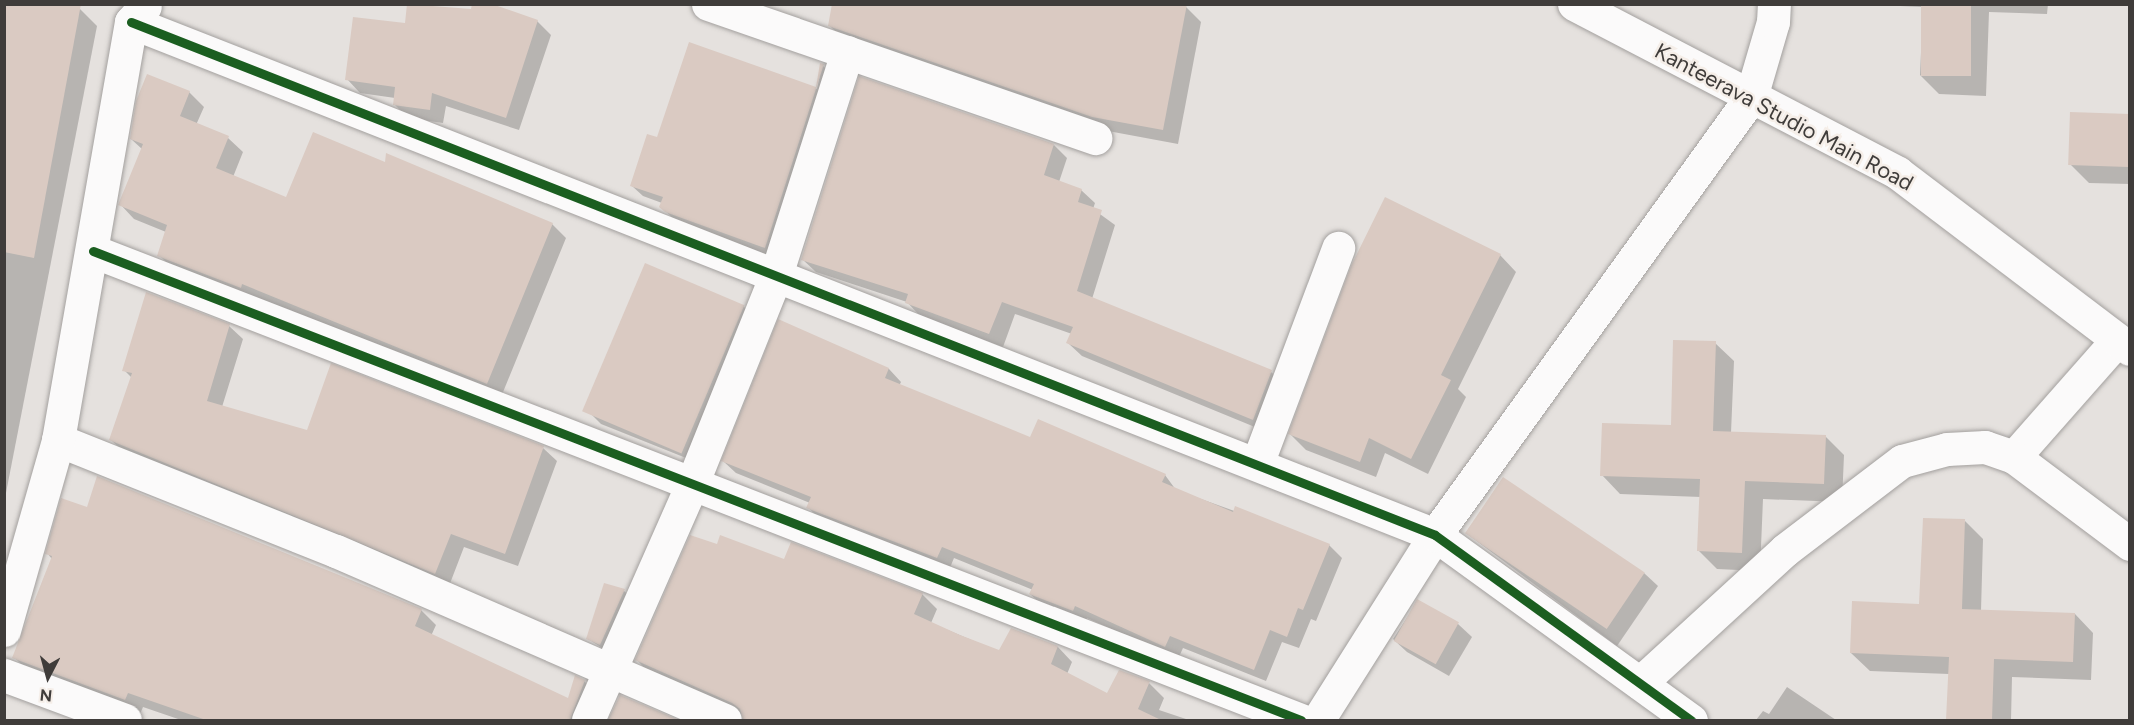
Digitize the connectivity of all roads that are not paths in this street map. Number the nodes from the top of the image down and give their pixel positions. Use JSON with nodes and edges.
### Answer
{"nodes":[{"id":1,"x":708,"y":4,"type":"edge"},
{"id":2,"x":1574,"y":4,"type":"edge"},
{"id":3,"x":1774,"y":4,"type":"edge"},
{"id":4,"x":138,"y":13,"type":"edge"},
{"id":5,"x":847,"y":52,"type":"junction"},
{"id":6,"x":1751,"y":98,"type":"junction"},
{"id":7,"x":1096,"y":138,"type":"dead end"},
{"id":8,"x":1338,"y":248,"type":"dead end"},
{"id":9,"x":93,"y":251,"type":"junction"},
{"id":10,"x":776,"y":275,"type":"junction"},
{"id":11,"x":2123,"y":345,"type":"edge"},
{"id":12,"x":58,"y":440,"type":"junction"},
{"id":13,"x":2014,"y":457,"type":"junction"},
{"id":14,"x":1257,"y":464,"type":"junction"},
{"id":15,"x":692,"y":484,"type":"junction"},
{"id":16,"x":1435,"y":535,"type":"junction"},
{"id":17,"x":2130,"y":544,"type":"edge"},
{"id":18,"x":4,"y":630,"type":"edge"},
{"id":19,"x":612,"y":668,"type":"junction"},
{"id":20,"x":4,"y":675,"type":"edge"},
{"id":21,"x":1640,"y":683,"type":"junction"},
{"id":22,"x":125,"y":720,"type":"edge"},
{"id":23,"x":588,"y":720,"type":"edge"},
{"id":24,"x":725,"y":720,"type":"edge"},
{"id":25,"x":1300,"y":720,"type":"edge"},
{"id":26,"x":1318,"y":720,"type":"edge"},
{"id":27,"x":1691,"y":720,"type":"edge"}],
"edges":[{"from":1,"to":5,"type":"street"},
{"from":2,"to":6,"type":"street","name":"Kanteerava Studio Main Road"},
{"from":3,"to":6,"type":"street"},
{"from":4,"to":9,"type":"street"},
{"from":4,"to":10,"type":"street"},
{"from":5,"to":7,"type":"street"},
{"from":5,"to":10,"type":"street"},
{"from":6,"to":11,"type":"street","name":"Kanteerava Studio Main Road"},
{"from":6,"to":16,"type":"street"},
{"from":8,"to":14,"type":"street"},
{"from":9,"to":12,"type":"street"},
{"from":9,"to":15,"type":"street"},
{"from":10,"to":14,"type":"street"},
{"from":10,"to":15,"type":"street"},
{"from":11,"to":13,"type":"street"},
{"from":12,"to":18,"type":"street"},
{"from":12,"to":19,"type":"street"},
{"from":13,"to":17,"type":"street"},
{"from":13,"to":21,"type":"street"},
{"from":14,"to":16,"type":"street"},
{"from":15,"to":19,"type":"street"},
{"from":15,"to":25,"type":"street"},
{"from":16,"to":21,"type":"street"},
{"from":16,"to":26,"type":"street"},
{"from":19,"to":23,"type":"street"},
{"from":19,"to":24,"type":"street"},
{"from":20,"to":22,"type":"street"},
{"from":21,"to":27,"type":"street"}]}
